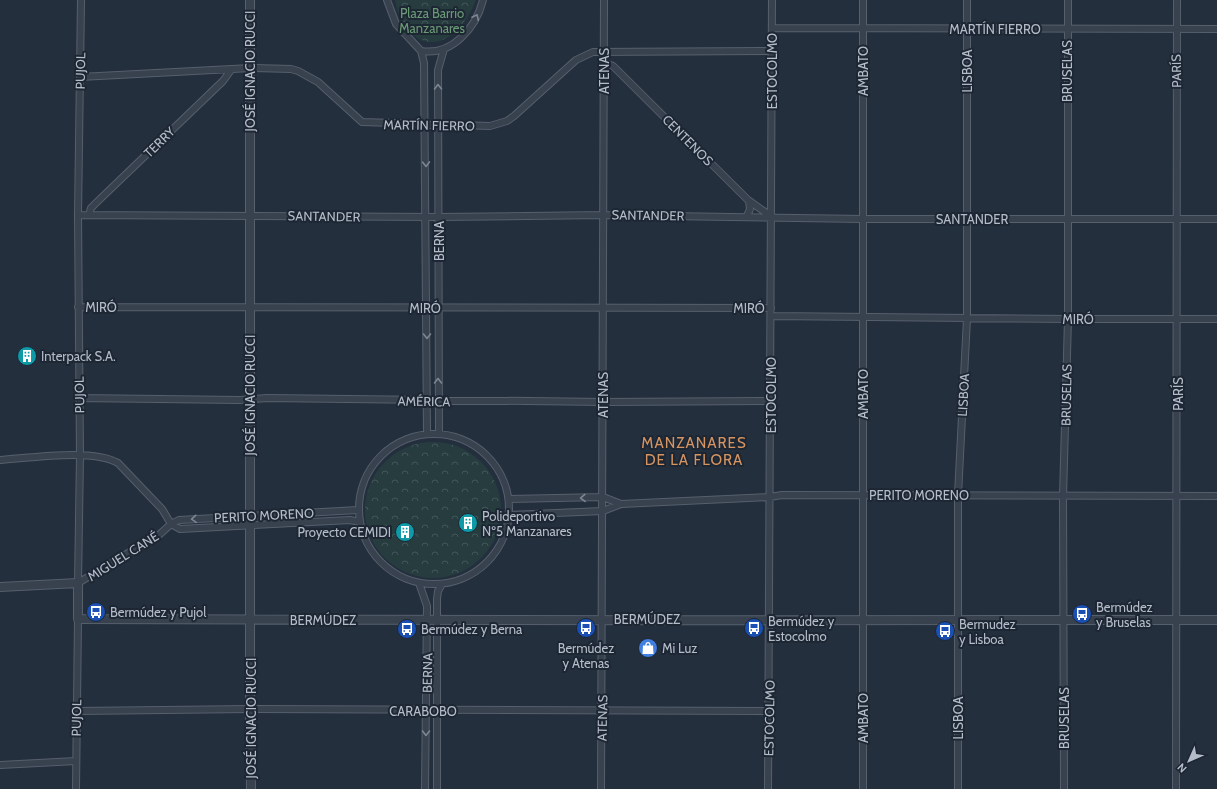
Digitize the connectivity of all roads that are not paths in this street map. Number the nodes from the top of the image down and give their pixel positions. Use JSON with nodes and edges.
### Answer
{"nodes":[{"id":1,"x":81,"y":0,"type":"edge"},
{"id":2,"x":250,"y":0,"type":"edge"},
{"id":3,"x":387,"y":0,"type":"edge"},
{"id":4,"x":483,"y":0,"type":"edge"},
{"id":5,"x":604,"y":0,"type":"edge"},
{"id":6,"x":772,"y":0,"type":"edge"},
{"id":7,"x":863,"y":0,"type":"edge"},
{"id":8,"x":967,"y":0,"type":"edge"},
{"id":9,"x":1068,"y":0,"type":"edge"},
{"id":10,"x":1177,"y":0,"type":"edge"},
{"id":11,"x":772,"y":28,"type":"junction"},
{"id":12,"x":863,"y":28,"type":"junction"},
{"id":13,"x":967,"y":29,"type":"junction"},
{"id":14,"x":1067,"y":29,"type":"junction"},
{"id":15,"x":1176,"y":29,"type":"junction"},
{"id":16,"x":1217,"y":29,"type":"edge"},
{"id":17,"x":444,"y":50,"type":"junction"},
{"id":18,"x":772,"y":50,"type":"junction"},
{"id":19,"x":421,"y":51,"type":"junction"},
{"id":20,"x":604,"y":52,"type":"junction"},
{"id":21,"x":605,"y":63,"type":"junction"},
{"id":22,"x":251,"y":68,"type":"junction"},
{"id":23,"x":231,"y":70,"type":"junction"},
{"id":24,"x":80,"y":77,"type":"junction"},
{"id":25,"x":426,"y":125,"type":"junction"},
{"id":26,"x":439,"y":125,"type":"junction"},
{"id":27,"x":749,"y":201,"type":"junction"},
{"id":28,"x":78,"y":215,"type":"junction"},
{"id":29,"x":89,"y":215,"type":"junction"},
{"id":30,"x":250,"y":215,"type":"junction"},
{"id":31,"x":603,"y":215,"type":"junction"},
{"id":32,"x":746,"y":216,"type":"junction"},
{"id":33,"x":427,"y":217,"type":"junction"},
{"id":34,"x":439,"y":217,"type":"junction"},
{"id":35,"x":772,"y":217,"type":"junction"},
{"id":36,"x":1067,"y":218,"type":"junction"},
{"id":37,"x":864,"y":219,"type":"junction"},
{"id":38,"x":968,"y":219,"type":"junction"},
{"id":39,"x":1178,"y":219,"type":"junction"},
{"id":40,"x":1217,"y":219,"type":"edge"},
{"id":41,"x":78,"y":307,"type":"junction"},
{"id":42,"x":250,"y":307,"type":"junction"},
{"id":43,"x":427,"y":308,"type":"junction"},
{"id":44,"x":438,"y":308,"type":"junction"},
{"id":45,"x":771,"y":308,"type":"junction"},
{"id":46,"x":603,"y":309,"type":"junction"},
{"id":47,"x":771,"y":316,"type":"junction"},
{"id":48,"x":864,"y":317,"type":"junction"},
{"id":49,"x":967,"y":318,"type":"junction"},
{"id":50,"x":1178,"y":319,"type":"junction"},
{"id":51,"x":1217,"y":319,"type":"edge"},
{"id":52,"x":1068,"y":320,"type":"junction"},
{"id":53,"x":78,"y":398,"type":"junction"},
{"id":54,"x":251,"y":399,"type":"junction"},
{"id":55,"x":427,"y":401,"type":"junction"},
{"id":56,"x":438,"y":401,"type":"junction"},
{"id":57,"x":770,"y":401,"type":"junction"},
{"id":58,"x":604,"y":402,"type":"junction"},
{"id":59,"x":427,"y":434,"type":"junction"},
{"id":60,"x":438,"y":434,"type":"junction"},
{"id":61,"x":80,"y":456,"type":"junction"},
{"id":62,"x":0,"y":460,"type":"edge"},
{"id":63,"x":863,"y":495,"type":"junction"},
{"id":64,"x":958,"y":495,"type":"junction"},
{"id":65,"x":1178,"y":495,"type":"junction"},
{"id":66,"x":1064,"y":496,"type":"junction"},
{"id":67,"x":1217,"y":496,"type":"edge"},
{"id":68,"x":603,"y":497,"type":"junction"},
{"id":69,"x":770,"y":497,"type":"junction"},
{"id":70,"x":509,"y":499,"type":"junction"},
{"id":71,"x":621,"y":504,"type":"junction"},
{"id":72,"x":358,"y":510,"type":"junction"},
{"id":73,"x":603,"y":511,"type":"junction"},
{"id":74,"x":250,"y":515,"type":"junction"},
{"id":75,"x":509,"y":515,"type":"junction"},
{"id":76,"x":360,"y":522,"type":"junction"},
{"id":77,"x":171,"y":524,"type":"junction"},
{"id":78,"x":250,"y":524,"type":"junction"},
{"id":79,"x":78,"y":582,"type":"junction"},
{"id":80,"x":419,"y":583,"type":"junction"},
{"id":81,"x":442,"y":584,"type":"junction"},
{"id":82,"x":0,"y":587,"type":"edge"},
{"id":83,"x":78,"y":619,"type":"junction"},
{"id":84,"x":770,"y":619,"type":"junction"},
{"id":85,"x":251,"y":620,"type":"junction"},
{"id":86,"x":427,"y":620,"type":"junction"},
{"id":87,"x":438,"y":620,"type":"junction"},
{"id":88,"x":603,"y":620,"type":"junction"},
{"id":89,"x":1176,"y":620,"type":"junction"},
{"id":90,"x":1217,"y":620,"type":"edge"},
{"id":91,"x":863,"y":621,"type":"junction"},
{"id":92,"x":958,"y":621,"type":"junction"},
{"id":93,"x":1063,"y":621,"type":"junction"},
{"id":94,"x":250,"y":709,"type":"junction"},
{"id":95,"x":602,"y":710,"type":"junction"},
{"id":96,"x":76,"y":711,"type":"junction"},
{"id":97,"x":426,"y":711,"type":"junction"},
{"id":98,"x":438,"y":711,"type":"junction"},
{"id":99,"x":769,"y":711,"type":"junction"},
{"id":100,"x":76,"y":761,"type":"junction"},
{"id":101,"x":0,"y":765,"type":"edge"},
{"id":102,"x":76,"y":789,"type":"edge"},
{"id":103,"x":251,"y":789,"type":"edge"},
{"id":104,"x":425,"y":789,"type":"edge"},
{"id":105,"x":437,"y":789,"type":"edge"},
{"id":106,"x":601,"y":789,"type":"edge"},
{"id":107,"x":768,"y":789,"type":"edge"},
{"id":108,"x":863,"y":789,"type":"edge"},
{"id":109,"x":958,"y":789,"type":"edge"},
{"id":110,"x":1064,"y":789,"type":"edge"},
{"id":111,"x":1176,"y":789,"type":"edge"}],
"edges":[{"from":1,"to":24,"type":"street","name":"PUJOL"},
{"from":2,"to":22,"type":"street","name":"JOSÉ IGNACIO RUCCI"},
{"from":3,"to":19,"type":"street"},
{"from":17,"to":4,"type":"street","one_way":true},
{"from":5,"to":20,"type":"street","name":"ATENAS"},
{"from":6,"to":11,"type":"street","name":"ESTOCOLMO"},
{"from":7,"to":12,"type":"street","name":"AMBATO"},
{"from":8,"to":13,"type":"street","name":"LISBOA"},
{"from":9,"to":14,"type":"street","name":"BRUSELAS"},
{"from":10,"to":15,"type":"street","name":"PARÍS"},
{"from":11,"to":12,"type":"street","name":"MARTÍN FIERRO"},
{"from":11,"to":18,"type":"street","name":"ESTOCOLMO"},
{"from":12,"to":13,"type":"street","name":"MARTÍN FIERRO"},
{"from":12,"to":37,"type":"street","name":"AMBATO"},
{"from":13,"to":14,"type":"street","name":"MARTÍN FIERRO"},
{"from":13,"to":38,"type":"street","name":"LISBOA"},
{"from":14,"to":15,"type":"street","name":"MARTÍN FIERRO"},
{"from":14,"to":36,"type":"street","name":"BRUSELAS"},
{"from":15,"to":16,"type":"street","name":"MARTÍN FIERRO"},
{"from":15,"to":39,"type":"street","name":"PARÍS"},
{"from":17,"to":19,"type":"street"},
{"from":26,"to":17,"type":"street","name":"BERNA","one_way":true},
{"from":18,"to":20,"type":"street","name":"MARTÍN FIERRO"},
{"from":18,"to":35,"type":"street","name":"ESTOCOLMO"},
{"from":19,"to":25,"type":"street","name":"BERNA"},
{"from":20,"to":21,"type":"street","name":"ATENAS"},
{"from":20,"to":26,"type":"street","name":"MARTÍN FIERRO"},
{"from":21,"to":27,"type":"street","name":"CENTENOS"},
{"from":21,"to":31,"type":"street","name":"ATENAS"},
{"from":22,"to":23,"type":"street","name":"MARTÍN FIERRO"},
{"from":22,"to":25,"type":"street","name":"MARTÍN FIERRO"},
{"from":22,"to":30,"type":"street","name":"JOSÉ IGNACIO RUCCI"},
{"from":23,"to":24,"type":"street","name":"MARTÍN FIERRO"},
{"from":23,"to":29,"type":"street","name":"TERRY"},
{"from":24,"to":28,"type":"street","name":"PUJOL"},
{"from":25,"to":26,"type":"street","name":"MARTÍN FIERRO"},
{"from":25,"to":33,"type":"street","name":"BERNA","one_way":true},
{"from":26,"to":34,"type":"street","name":"BERNA"},
{"from":27,"to":32,"type":"street"},
{"from":27,"to":35,"type":"street","name":"CENTENOS"},
{"from":28,"to":29,"type":"street","name":"SANTANDER"},
{"from":28,"to":41,"type":"street","name":"PUJOL"},
{"from":29,"to":30,"type":"street","name":"SANTANDER"},
{"from":30,"to":33,"type":"street","name":"SANTANDER"},
{"from":30,"to":42,"type":"street","name":"JOSÉ IGNACIO RUCCI"},
{"from":31,"to":32,"type":"street","name":"SANTANDER"},
{"from":31,"to":34,"type":"street","name":"SANTANDER"},
{"from":31,"to":46,"type":"street","name":"ATENAS"},
{"from":32,"to":35,"type":"street","name":"SANTANDER"},
{"from":33,"to":34,"type":"street","name":"SANTANDER"},
{"from":33,"to":43,"type":"street","name":"BERNA"},
{"from":34,"to":44,"type":"street","name":"BERNA"},
{"from":35,"to":37,"type":"street","name":"SANTANDER"},
{"from":35,"to":45,"type":"street","name":"ESTOCOLMO"},
{"from":36,"to":38,"type":"street","name":"SANTANDER"},
{"from":36,"to":39,"type":"street","name":"SANTANDER"},
{"from":36,"to":52,"type":"street","name":"BRUSELAS"},
{"from":37,"to":38,"type":"street","name":"SANTANDER"},
{"from":37,"to":48,"type":"street","name":"AMBATO"},
{"from":38,"to":49,"type":"street","name":"LISBOA"},
{"from":39,"to":40,"type":"street","name":"SANTANDER"},
{"from":39,"to":50,"type":"street","name":"PARÍS"},
{"from":41,"to":42,"type":"street","name":"MIRÓ"},
{"from":41,"to":53,"type":"street","name":"PUJOL"},
{"from":42,"to":43,"type":"street","name":"MIRÓ"},
{"from":42,"to":54,"type":"street","name":"JOSÉ IGNACIO RUCCI"},
{"from":43,"to":44,"type":"street","name":"MIRÓ"},
{"from":43,"to":55,"type":"street","name":"BERNA","one_way":true},
{"from":44,"to":46,"type":"street","name":"MIRÓ"},
{"from":56,"to":44,"type":"street","name":"BERNA","one_way":true},
{"from":45,"to":46,"type":"street","name":"MIRÓ"},
{"from":45,"to":47,"type":"street","name":"ESTOCOLMO"},
{"from":46,"to":58,"type":"street","name":"ATENAS"},
{"from":47,"to":48,"type":"street","name":"MIRÓ"},
{"from":47,"to":57,"type":"street","name":"ESTOCOLMO"},
{"from":48,"to":49,"type":"street","name":"MIRÓ"},
{"from":48,"to":63,"type":"street","name":"AMBATO"},
{"from":49,"to":52,"type":"street","name":"MIRÓ"},
{"from":49,"to":64,"type":"street","name":"LISBOA"},
{"from":50,"to":51,"type":"street","name":"MIRÓ"},
{"from":50,"to":52,"type":"street","name":"MIRÓ"},
{"from":50,"to":65,"type":"street","name":"PARÍS"},
{"from":52,"to":66,"type":"street","name":"BRUSELAS"},
{"from":53,"to":54,"type":"street","name":"AMÉRICA"},
{"from":53,"to":61,"type":"street","name":"PUJOL"},
{"from":54,"to":55,"type":"street","name":"AMÉRICA"},
{"from":54,"to":74,"type":"street","name":"JOSÉ IGNACIO RUCCI"},
{"from":55,"to":56,"type":"street","name":"AMÉRICA"},
{"from":55,"to":59,"type":"street","name":"BERNA"},
{"from":56,"to":58,"type":"street","name":"AMÉRICA"},
{"from":56,"to":60,"type":"street","name":"BERNA"},
{"from":57,"to":58,"type":"street","name":"AMÉRICA"},
{"from":57,"to":69,"type":"street","name":"ESTOCOLMO"},
{"from":58,"to":68,"type":"street","name":"ATENAS"},
{"from":59,"to":60,"type":"street"},
{"from":59,"to":72,"type":"street"},
{"from":60,"to":70,"type":"street"},
{"from":61,"to":62,"type":"street"},
{"from":61,"to":77,"type":"street"},
{"from":61,"to":79,"type":"street","name":"PUJOL"},
{"from":63,"to":64,"type":"street","name":"PERITO MORENO"},
{"from":63,"to":69,"type":"street","name":"PERITO MORENO"},
{"from":63,"to":91,"type":"street","name":"AMBATO"},
{"from":64,"to":66,"type":"street","name":"PERITO MORENO"},
{"from":64,"to":92,"type":"street","name":"LISBOA"},
{"from":65,"to":66,"type":"street","name":"PERITO MORENO"},
{"from":65,"to":67,"type":"street","name":"PERITO MORENO"},
{"from":65,"to":89,"type":"street","name":"PARÍS"},
{"from":66,"to":93,"type":"street","name":"BRUSELAS"},
{"from":68,"to":70,"type":"street","name":"PERITO MORENO","one_way":true},
{"from":68,"to":71,"type":"street","name":"PERITO MORENO"},
{"from":68,"to":73,"type":"street","name":"ATENAS"},
{"from":69,"to":71,"type":"street","name":"PERITO MORENO"},
{"from":69,"to":84,"type":"street","name":"ESTOCOLMO"},
{"from":70,"to":75,"type":"street"},
{"from":71,"to":73,"type":"street","name":"PERITO MORENO"},
{"from":72,"to":74,"type":"street","name":"PERITO MORENO"},
{"from":72,"to":76,"type":"street"},
{"from":73,"to":75,"type":"street","name":"PERITO MORENO"},
{"from":73,"to":88,"type":"street","name":"ATENAS"},
{"from":74,"to":77,"type":"street","name":"PERITO MORENO","one_way":true},
{"from":74,"to":78,"type":"street","name":"JOSÉ IGNACIO RUCCI"},
{"from":75,"to":81,"type":"street"},
{"from":76,"to":78,"type":"street","name":"PERITO MORENO"},
{"from":76,"to":80,"type":"street"},
{"from":77,"to":78,"type":"street","name":"PERITO MORENO"},
{"from":77,"to":79,"type":"street","name":"MIGUEL CANÉ"},
{"from":78,"to":85,"type":"street","name":"JOSÉ IGNACIO RUCCI"},
{"from":79,"to":82,"type":"street","name":"MIGUEL CANÉ"},
{"from":79,"to":83,"type":"street","name":"PUJOL"},
{"from":80,"to":81,"type":"street"},
{"from":80,"to":86,"type":"street","name":"BERNA"},
{"from":81,"to":87,"type":"street","name":"BERNA"},
{"from":83,"to":85,"type":"street","name":"BERMÚDEZ"},
{"from":83,"to":96,"type":"street","name":"PUJOL"},
{"from":84,"to":88,"type":"street","name":"BERMÚDEZ"},
{"from":84,"to":91,"type":"street","name":"BERMÚDEZ"},
{"from":84,"to":99,"type":"street","name":"ESTOCOLMO"},
{"from":85,"to":86,"type":"street","name":"BERMÚDEZ"},
{"from":85,"to":94,"type":"street","name":"JOSÉ IGNACIO RUCCI"},
{"from":86,"to":87,"type":"street","name":"BERMÚDEZ"},
{"from":86,"to":97,"type":"street","name":"BERNA"},
{"from":87,"to":88,"type":"street","name":"BERMÚDEZ"},
{"from":87,"to":98,"type":"street","name":"BERNA"},
{"from":88,"to":95,"type":"street","name":"ATENAS"},
{"from":89,"to":90,"type":"street","name":"BERMÚDEZ"},
{"from":89,"to":93,"type":"street","name":"BERMÚDEZ"},
{"from":89,"to":111,"type":"street","name":"PARÍS"},
{"from":91,"to":92,"type":"street","name":"BERMÚDEZ"},
{"from":91,"to":108,"type":"street","name":"AMBATO"},
{"from":92,"to":93,"type":"street","name":"BERMÚDEZ"},
{"from":92,"to":109,"type":"street","name":"LISBOA"},
{"from":93,"to":110,"type":"street","name":"BRUSELAS"},
{"from":94,"to":96,"type":"street","name":"CARABOBO"},
{"from":94,"to":97,"type":"street","name":"CARABOBO"},
{"from":94,"to":103,"type":"street","name":"JOSÉ IGNACIO RUCCI"},
{"from":95,"to":98,"type":"street","name":"CARABOBO"},
{"from":95,"to":99,"type":"street","name":"CARABOBO"},
{"from":95,"to":106,"type":"street","name":"ATENAS"},
{"from":96,"to":100,"type":"street","name":"PUJOL"},
{"from":97,"to":98,"type":"street","name":"CARABOBO"},
{"from":97,"to":104,"type":"street","name":"BERNA","one_way":true},
{"from":98,"to":105,"type":"street","name":"BERNA"},
{"from":99,"to":107,"type":"street","name":"ESTOCOLMO"},
{"from":100,"to":101,"type":"street"},
{"from":100,"to":102,"type":"street","name":"PUJOL"}]}
